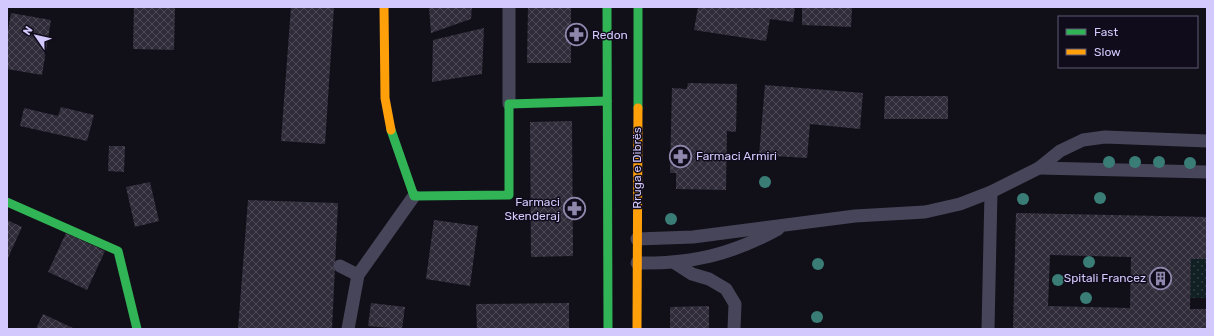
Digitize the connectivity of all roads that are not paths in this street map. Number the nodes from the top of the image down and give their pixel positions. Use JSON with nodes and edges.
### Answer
{"nodes":[{"id":1,"x":384,"y":7,"type":"edge"},
{"id":2,"x":509,"y":7,"type":"edge"},
{"id":3,"x":607,"y":7,"type":"edge"},
{"id":4,"x":638,"y":7,"type":"edge"},
{"id":5,"x":607,"y":101,"type":"junction"},
{"id":6,"x":509,"y":104,"type":"junction"},
{"id":7,"x":1207,"y":141,"type":"edge"},
{"id":8,"x":1039,"y":168,"type":"junction"},
{"id":9,"x":1207,"y":172,"type":"edge"},
{"id":10,"x":991,"y":192,"type":"junction"},
{"id":11,"x":414,"y":196,"type":"junction"},
{"id":12,"x":7,"y":202,"type":"edge"},
{"id":13,"x":785,"y":226,"type":"junction"},
{"id":14,"x":637,"y":239,"type":"junction"},
{"id":15,"x":637,"y":263,"type":"junction"},
{"id":16,"x":675,"y":263,"type":"junction"},
{"id":17,"x":340,"y":266,"type":"dead end"},
{"id":18,"x":358,"y":275,"type":"junction"},
{"id":19,"x":137,"y":329,"type":"edge"},
{"id":20,"x":348,"y":329,"type":"edge"},
{"id":21,"x":608,"y":329,"type":"edge"},
{"id":22,"x":638,"y":329,"type":"edge"},
{"id":23,"x":734,"y":329,"type":"edge"},
{"id":24,"x":988,"y":329,"type":"edge"}],
"edges":[{"from":1,"to":11,"type":"street"},
{"from":2,"to":6,"type":"lane"},
{"from":3,"to":5,"type":"street"},
{"from":4,"to":14,"type":"street","name":"Rruga e Dibrës"},
{"from":5,"to":6,"type":"street"},
{"from":5,"to":21,"type":"street"},
{"from":6,"to":11,"type":"street"},
{"from":7,"to":8,"type":"lane"},
{"from":8,"to":9,"type":"lane"},
{"from":8,"to":10,"type":"lane"},
{"from":10,"to":13,"type":"lane"},
{"from":10,"to":24,"type":"lane"},
{"from":11,"to":18,"type":"lane"},
{"from":12,"to":19,"type":"street"},
{"from":13,"to":14,"type":"lane"},
{"from":13,"to":16,"type":"lane"},
{"from":14,"to":15,"type":"street","name":"Rruga e Dibrës"},
{"from":15,"to":16,"type":"lane"},
{"from":15,"to":22,"type":"street","name":"Rruga e Dibrës"},
{"from":16,"to":23,"type":"lane"},
{"from":17,"to":18,"type":"lane"},
{"from":18,"to":20,"type":"lane"}]}
